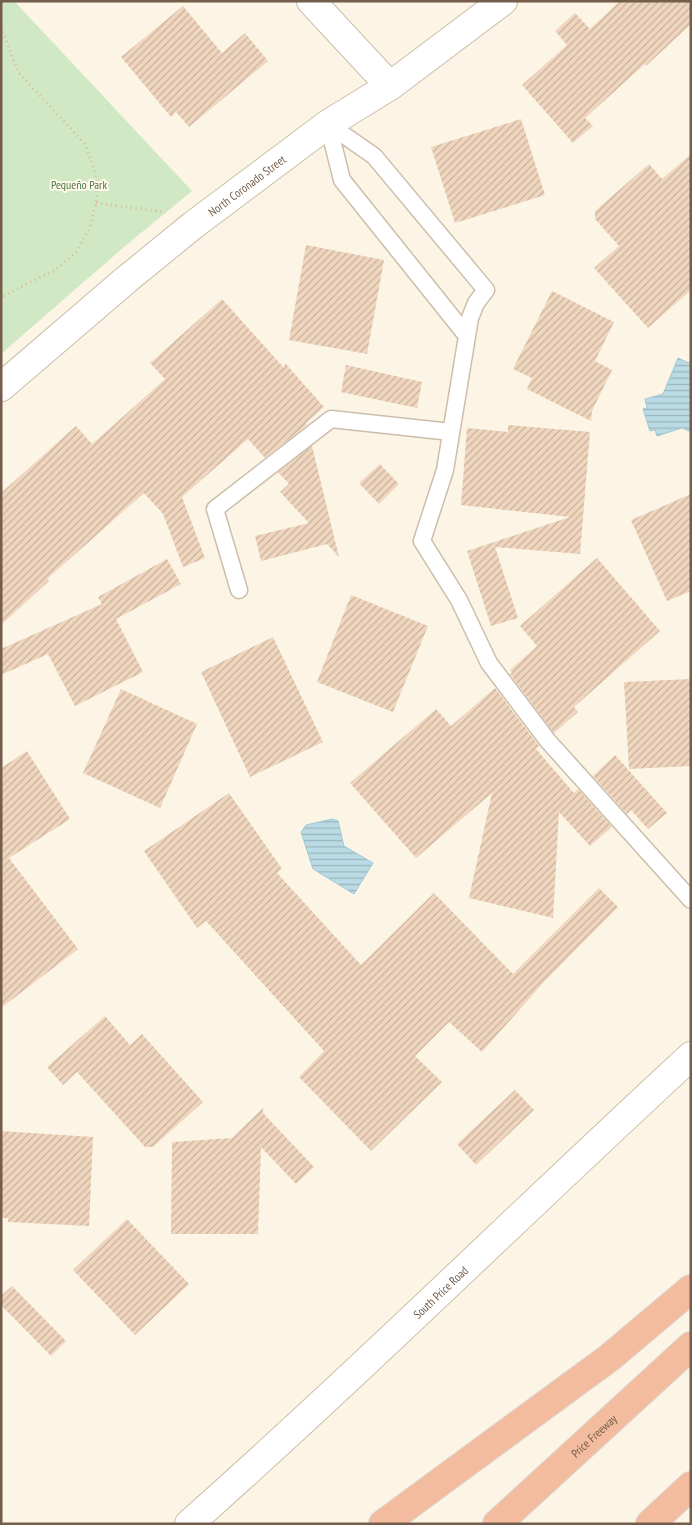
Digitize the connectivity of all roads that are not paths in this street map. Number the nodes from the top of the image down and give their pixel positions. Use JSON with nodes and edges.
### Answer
{"nodes":[{"id":1,"x":311,"y":1,"type":"edge"},
{"id":2,"x":503,"y":1,"type":"edge"},
{"id":3,"x":390,"y":86,"type":"junction"},
{"id":4,"x":328,"y":124,"type":"junction"},
{"id":5,"x":467,"y":336,"type":"junction"},
{"id":6,"x":1,"y":387,"type":"edge"},
{"id":7,"x":451,"y":432,"type":"junction"},
{"id":8,"x":239,"y":590,"type":"dead end"},
{"id":9,"x":691,"y":900,"type":"edge"},
{"id":10,"x":691,"y":1056,"type":"edge"},
{"id":11,"x":691,"y":1289,"type":"edge"},
{"id":12,"x":691,"y":1346,"type":"edge"},
{"id":13,"x":691,"y":1486,"type":"edge"},
{"id":14,"x":189,"y":1524,"type":"edge"},
{"id":15,"x":383,"y":1524,"type":"edge"},
{"id":16,"x":497,"y":1524,"type":"edge"},
{"id":17,"x":650,"y":1524,"type":"edge"}],
"edges":[{"from":1,"to":3,"type":"street"},
{"from":2,"to":3,"type":"street","name":"North Coronado Street"},
{"from":3,"to":4,"type":"street","name":"North Coronado Street"},
{"from":4,"to":5,"type":"lane"},
{"from":4,"to":5,"type":"lane"},
{"from":4,"to":6,"type":"street","name":"North Coronado Street"},
{"from":5,"to":7,"type":"lane"},
{"from":7,"to":8,"type":"lane"},
{"from":7,"to":9,"type":"lane"},
{"from":10,"to":14,"type":"street","name":"South Price Road"},
{"from":11,"to":15,"type":"highway"},
{"from":12,"to":16,"type":"highway","name":"Price Freeway"},
{"from":13,"to":17,"type":"highway"}]}
